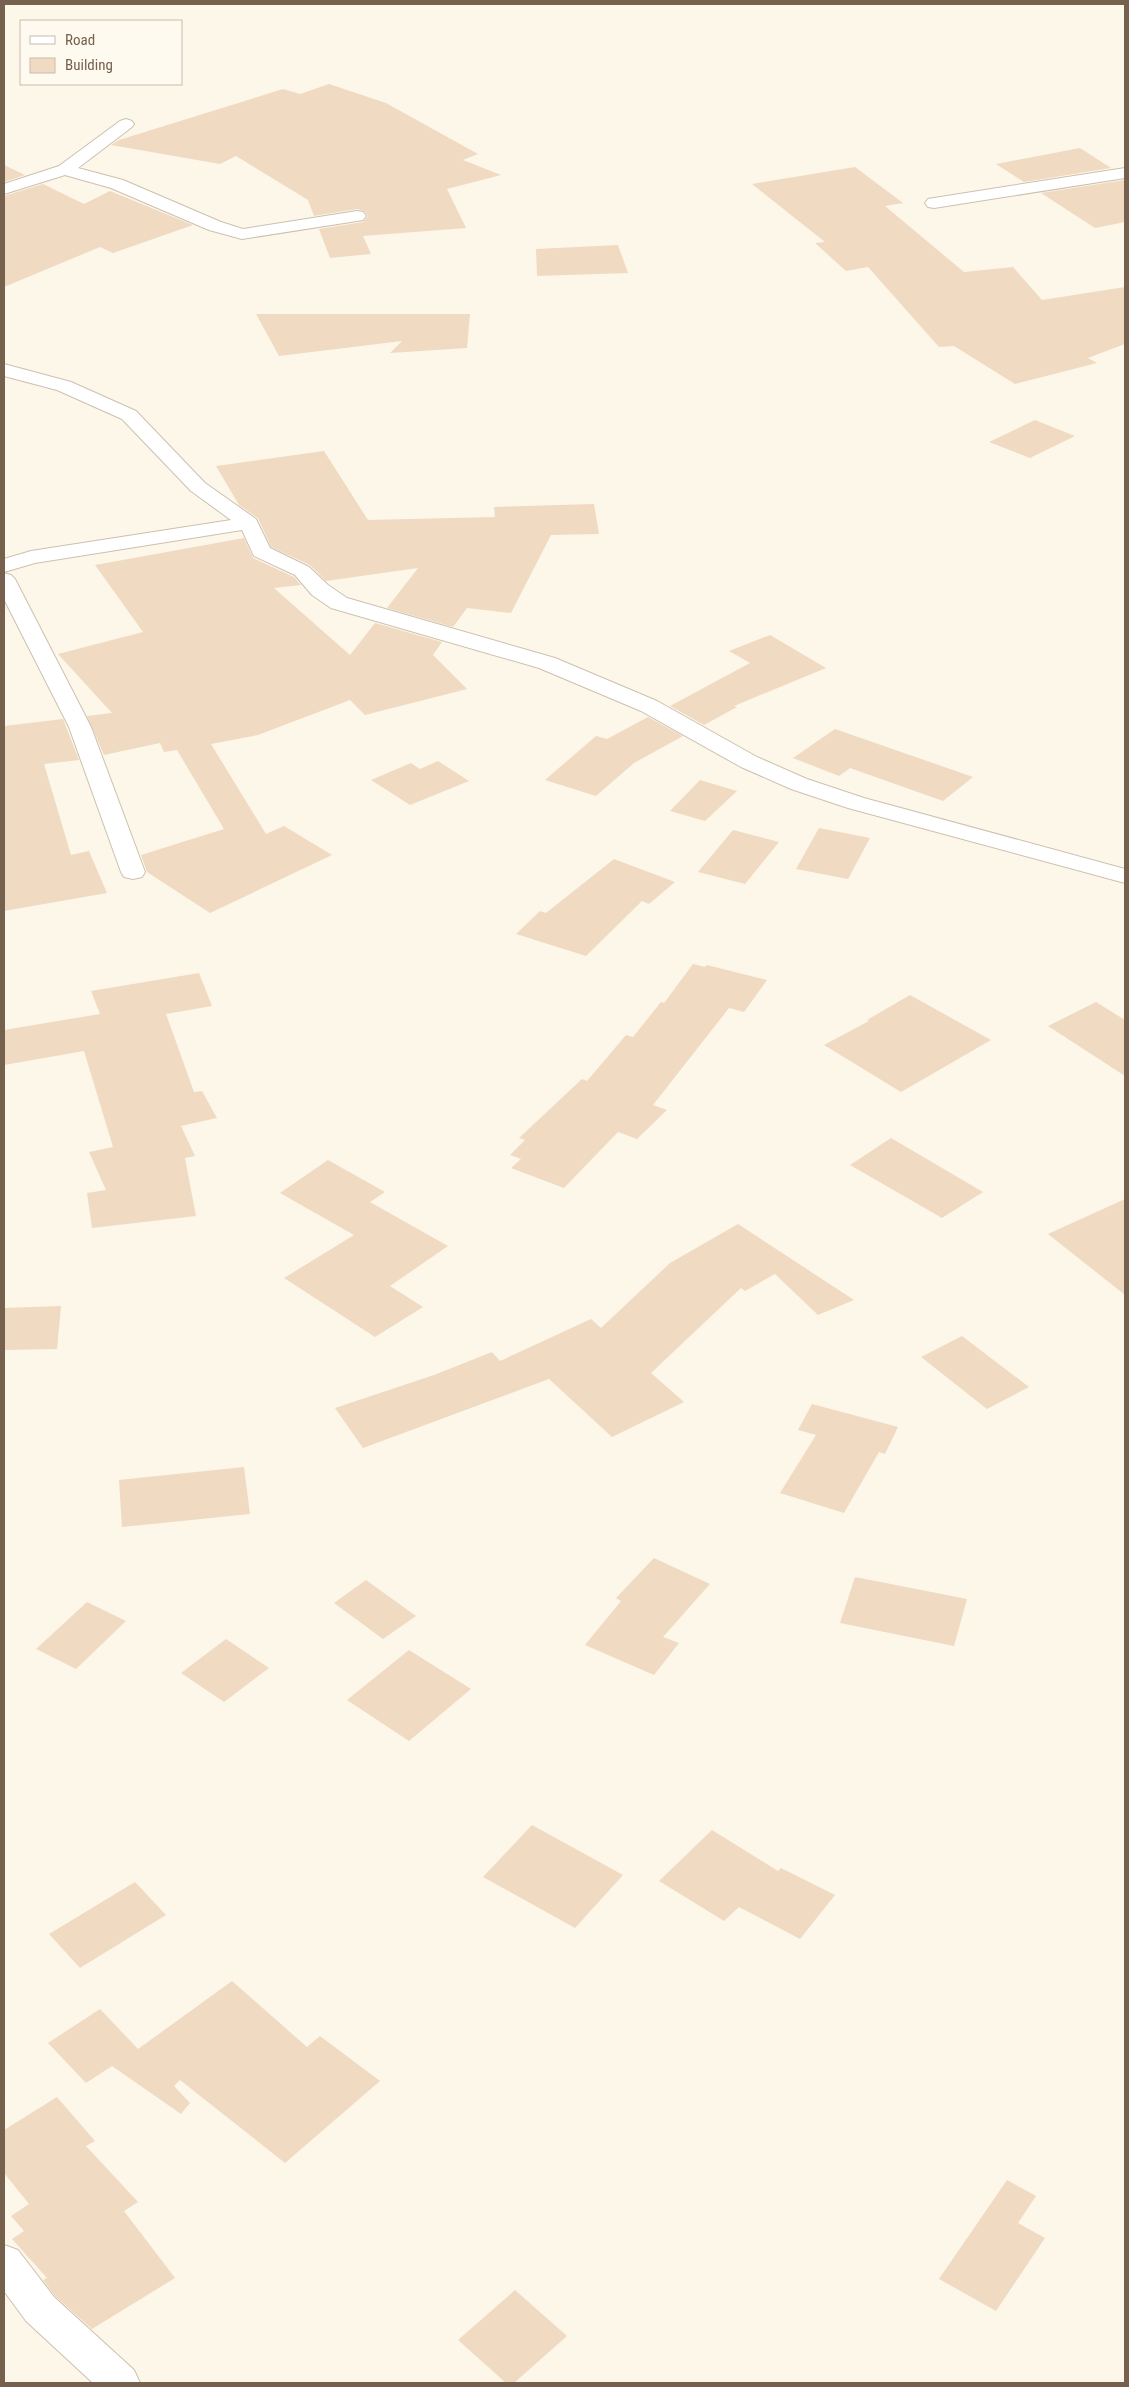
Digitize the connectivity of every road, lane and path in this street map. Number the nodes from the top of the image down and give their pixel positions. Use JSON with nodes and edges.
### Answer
{"nodes":[{"id":1,"x":126,"y":124,"type":"dead end"},
{"id":2,"x":65,"y":170,"type":"junction"},
{"id":3,"x":1125,"y":173,"type":"edge"},
{"id":4,"x":4,"y":189,"type":"edge"},
{"id":5,"x":934,"y":202,"type":"dead end"},
{"id":6,"x":357,"y":216,"type":"dead end"},
{"id":7,"x":4,"y":370,"type":"edge"},
{"id":8,"x":248,"y":523,"type":"junction"},
{"id":9,"x":4,"y":566,"type":"edge"},
{"id":10,"x":4,"y":579,"type":"edge"},
{"id":11,"x":133,"y":872,"type":"dead end"},
{"id":12,"x":1125,"y":876,"type":"edge"},
{"id":13,"x":4,"y":2262,"type":"edge"},
{"id":14,"x":120,"y":2383,"type":"edge"}],
"edges":[{"from":1,"to":2,"type":"street"},
{"from":2,"to":4,"type":"street"},
{"from":2,"to":6,"type":"street"},
{"from":3,"to":5,"type":"street"},
{"from":7,"to":8,"type":"street"},
{"from":8,"to":9,"type":"street"},
{"from":8,"to":12,"type":"street"},
{"from":10,"to":11,"type":"street"},
{"from":13,"to":14,"type":"street"}]}
